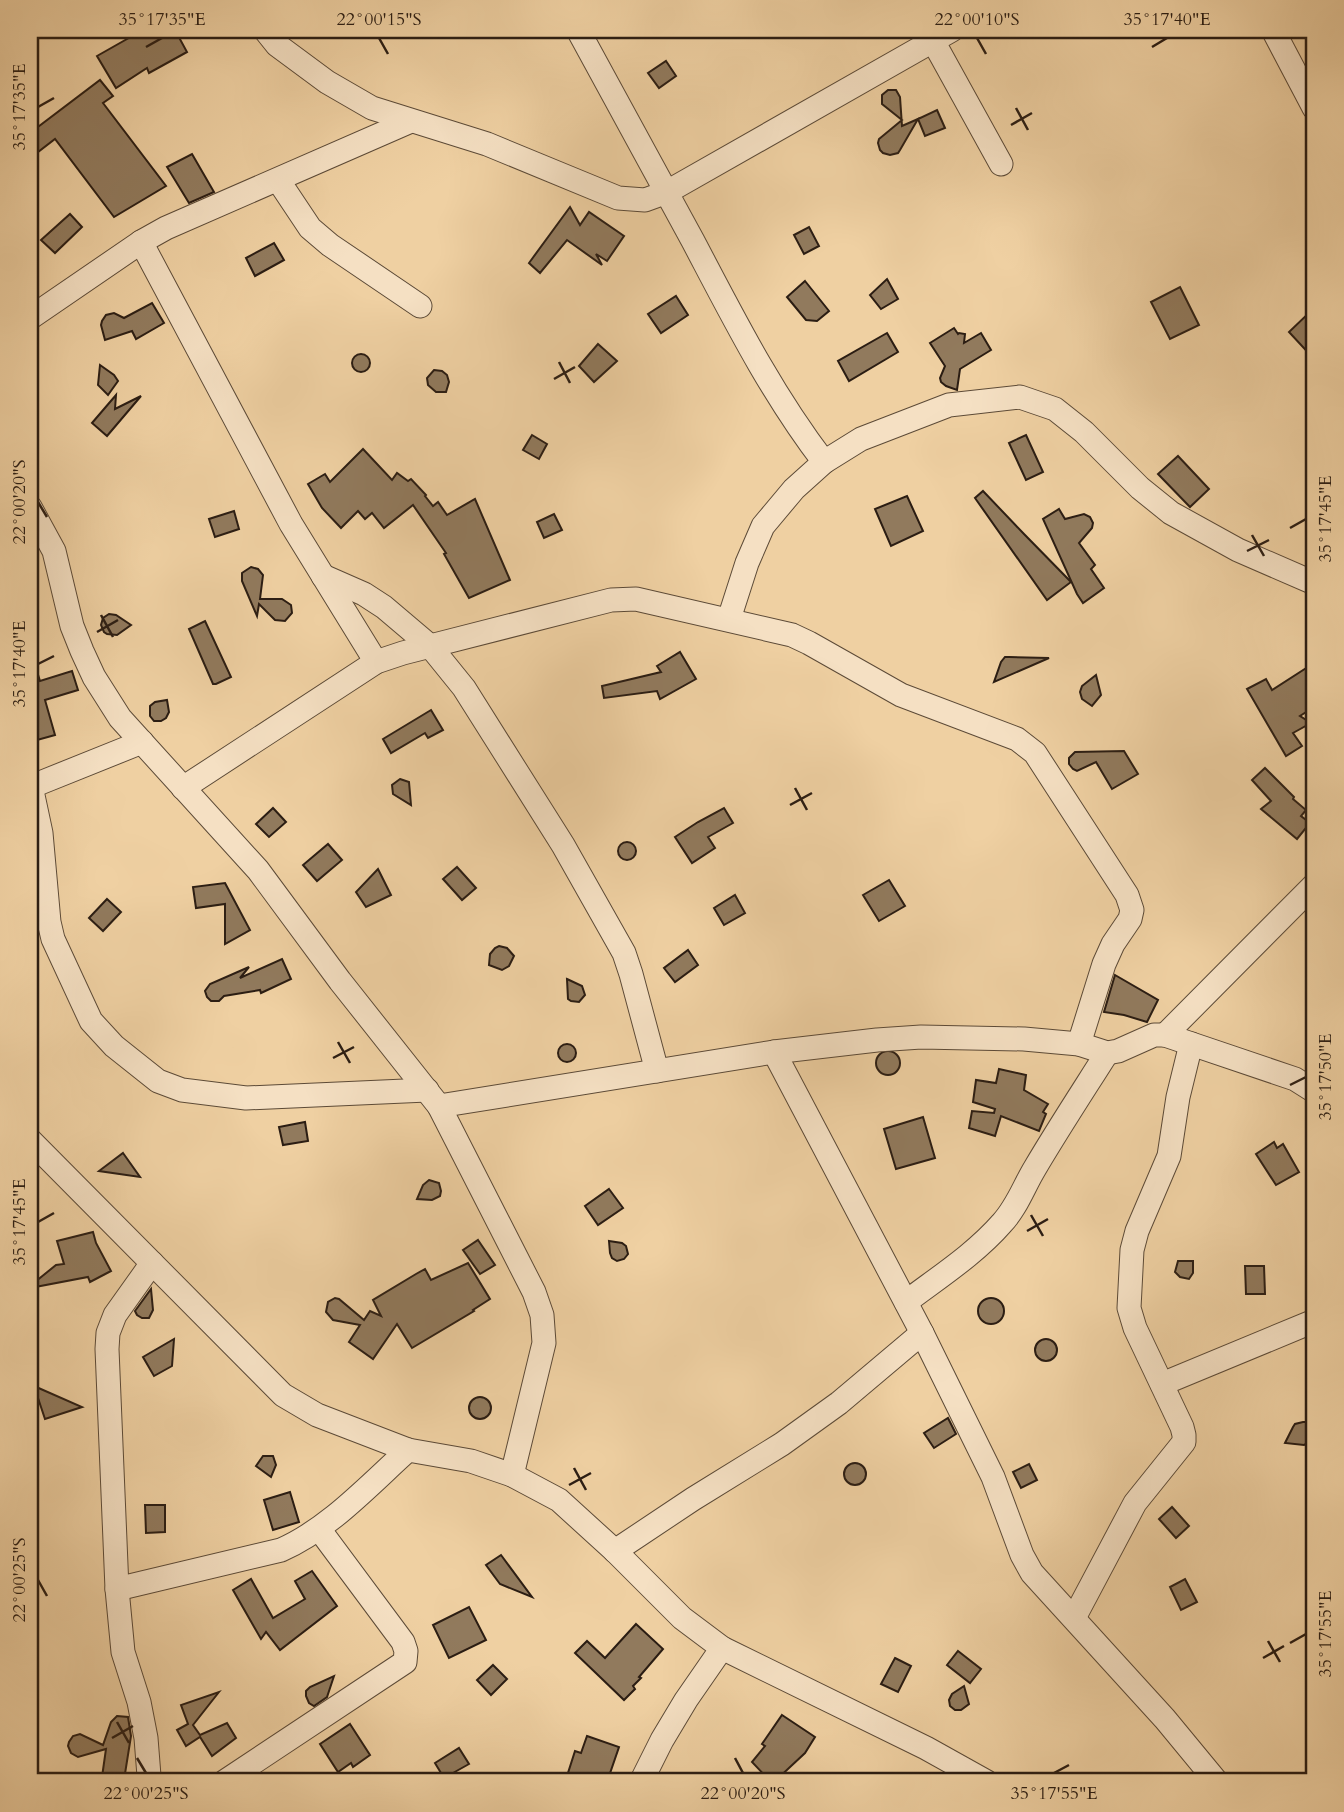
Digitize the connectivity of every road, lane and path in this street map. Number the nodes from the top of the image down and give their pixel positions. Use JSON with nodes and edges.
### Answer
{"nodes":[{"id":1,"x":265,"y":30,"type":"edge"},
{"id":2,"x":578,"y":30,"type":"edge"},
{"id":3,"x":1273,"y":30,"type":"edge"},
{"id":4,"x":938,"y":33,"type":"edge"},
{"id":5,"x":1314,"y":108,"type":"edge"},
{"id":6,"x":411,"y":121,"type":"junction"},
{"id":7,"x":1000,"y":164,"type":"dead end"},
{"id":8,"x":278,"y":180,"type":"junction"},
{"id":9,"x":667,"y":192,"type":"junction"},
{"id":10,"x":141,"y":242,"type":"junction"},
{"id":11,"x":420,"y":306,"type":"dead end"},
{"id":12,"x":30,"y":318,"type":"edge"},
{"id":13,"x":824,"y":461,"type":"junction"},
{"id":14,"x":30,"y":507,"type":"edge"},
{"id":15,"x":323,"y":576,"type":"junction"},
{"id":16,"x":1314,"y":583,"type":"edge"},
{"id":17,"x":729,"y":619,"type":"junction"},
{"id":18,"x":430,"y":646,"type":"junction"},
{"id":19,"x":376,"y":663,"type":"junction"},
{"id":20,"x":142,"y":742,"type":"junction"},
{"id":21,"x":31,"y":786,"type":"edge"},
{"id":22,"x":183,"y":788,"type":"junction"},
{"id":23,"x":1314,"y":885,"type":"edge"},
{"id":24,"x":1165,"y":1035,"type":"junction"},
{"id":25,"x":1079,"y":1044,"type":"junction"},
{"id":26,"x":1191,"y":1044,"type":"junction"},
{"id":27,"x":774,"y":1052,"type":"junction"},
{"id":28,"x":1107,"y":1053,"type":"junction"},
{"id":29,"x":657,"y":1070,"type":"junction"},
{"id":30,"x":1314,"y":1091,"type":"edge"},
{"id":31,"x":433,"y":1098,"type":"junction"},
{"id":32,"x":30,"y":1140,"type":"edge"},
{"id":33,"x":152,"y":1263,"type":"junction"},
{"id":34,"x":906,"y":1302,"type":"junction"},
{"id":35,"x":1314,"y":1321,"type":"edge"},
{"id":36,"x":922,"y":1333,"type":"junction"},
{"id":37,"x":1162,"y":1384,"type":"junction"},
{"id":38,"x":408,"y":1450,"type":"junction"},
{"id":39,"x":512,"y":1475,"type":"junction"},
{"id":40,"x":319,"y":1529,"type":"junction"},
{"id":41,"x":615,"y":1551,"type":"junction"},
{"id":42,"x":117,"y":1589,"type":"junction"},
{"id":43,"x":1074,"y":1618,"type":"junction"},
{"id":44,"x":722,"y":1648,"type":"junction"},
{"id":45,"x":148,"y":1782,"type":"edge"},
{"id":46,"x":224,"y":1782,"type":"edge"},
{"id":47,"x":641,"y":1782,"type":"edge"},
{"id":48,"x":987,"y":1782,"type":"edge"},
{"id":49,"x":1217,"y":1782,"type":"edge"}],
"edges":[{"from":1,"to":6,"type":"street"},
{"from":2,"to":9,"type":"street"},
{"from":3,"to":5,"type":"street"},
{"from":4,"to":7,"type":"street"},
{"from":4,"to":9,"type":"street"},
{"from":6,"to":8,"type":"street"},
{"from":6,"to":9,"type":"street"},
{"from":8,"to":10,"type":"street"},
{"from":8,"to":11,"type":"street"},
{"from":9,"to":13,"type":"street"},
{"from":10,"to":12,"type":"street"},
{"from":10,"to":15,"type":"street"},
{"from":13,"to":16,"type":"street"},
{"from":13,"to":17,"type":"street"},
{"from":14,"to":20,"type":"street"},
{"from":15,"to":18,"type":"street"},
{"from":15,"to":19,"type":"street"},
{"from":17,"to":18,"type":"street"},
{"from":17,"to":25,"type":"street"},
{"from":18,"to":19,"type":"street"},
{"from":18,"to":29,"type":"street"},
{"from":19,"to":22,"type":"street"},
{"from":20,"to":21,"type":"street"},
{"from":20,"to":22,"type":"street"},
{"from":21,"to":31,"type":"street"},
{"from":22,"to":31,"type":"street"},
{"from":23,"to":24,"type":"street"},
{"from":24,"to":26,"type":"street"},
{"from":24,"to":28,"type":"street"},
{"from":25,"to":27,"type":"street"},
{"from":25,"to":28,"type":"street"},
{"from":26,"to":30,"type":"street"},
{"from":26,"to":37,"type":"street"},
{"from":27,"to":29,"type":"street"},
{"from":27,"to":34,"type":"street"},
{"from":28,"to":34,"type":"street"},
{"from":29,"to":31,"type":"street"},
{"from":31,"to":39,"type":"street"},
{"from":32,"to":33,"type":"street"},
{"from":33,"to":38,"type":"street"},
{"from":33,"to":42,"type":"street"},
{"from":34,"to":36,"type":"street"},
{"from":35,"to":37,"type":"street"},
{"from":36,"to":41,"type":"street"},
{"from":36,"to":43,"type":"street"},
{"from":37,"to":43,"type":"street"},
{"from":38,"to":39,"type":"street"},
{"from":38,"to":40,"type":"street"},
{"from":39,"to":41,"type":"street"},
{"from":40,"to":42,"type":"street"},
{"from":40,"to":46,"type":"street"},
{"from":41,"to":44,"type":"street"},
{"from":42,"to":45,"type":"street"},
{"from":43,"to":49,"type":"street"},
{"from":44,"to":47,"type":"street"},
{"from":44,"to":48,"type":"street"}]}
